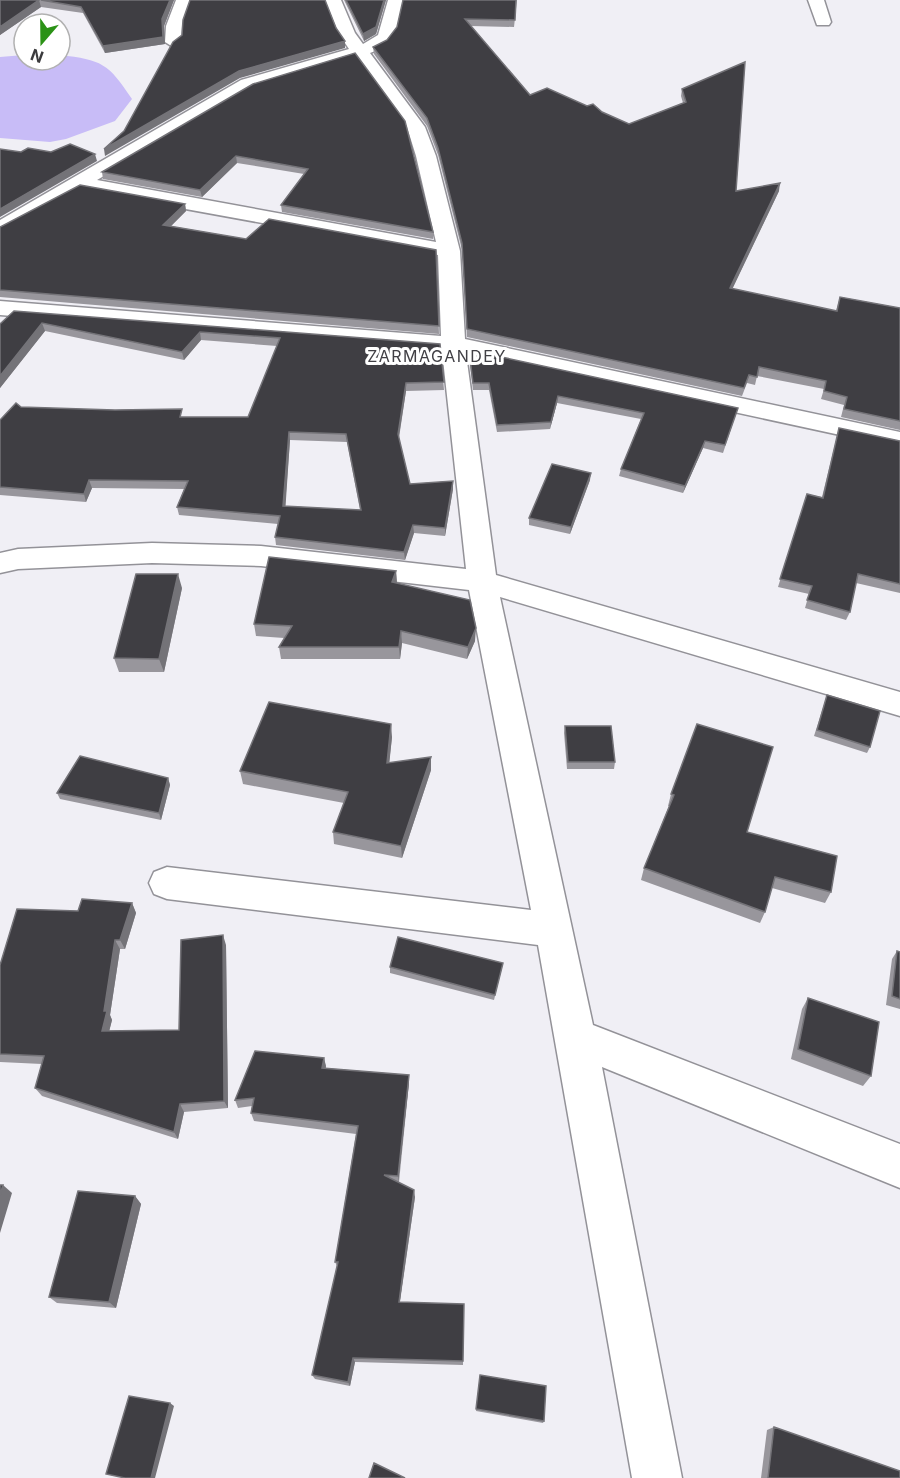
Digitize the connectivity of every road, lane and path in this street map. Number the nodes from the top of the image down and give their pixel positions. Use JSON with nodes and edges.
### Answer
{"nodes":[{"id":1,"x":184,"y":0,"type":"edge"},
{"id":2,"x":333,"y":0,"type":"edge"},
{"id":3,"x":396,"y":0,"type":"edge"},
{"id":4,"x":816,"y":0,"type":"edge"},
{"id":5,"x":823,"y":22,"type":"dead end"},
{"id":6,"x":172,"y":42,"type":"edge"},
{"id":7,"x":362,"y":52,"type":"junction"},
{"id":8,"x":78,"y":183,"type":"junction"},
{"id":9,"x":0,"y":229,"type":"edge"},
{"id":10,"x":449,"y":251,"type":"junction"},
{"id":11,"x":0,"y":308,"type":"edge"},
{"id":12,"x":453,"y":344,"type":"junction"},
{"id":13,"x":900,"y":440,"type":"edge"},
{"id":14,"x":0,"y":563,"type":"edge"},
{"id":15,"x":482,"y":581,"type":"junction"},
{"id":16,"x":900,"y":704,"type":"edge"},
{"id":17,"x":167,"y":883,"type":"dead end"},
{"id":18,"x":554,"y":930,"type":"junction"},
{"id":19,"x":576,"y":1037,"type":"junction"},
{"id":20,"x":900,"y":1166,"type":"edge"},
{"id":21,"x":657,"y":1478,"type":"edge"}],
"edges":[{"from":1,"to":6,"type":"street"},
{"from":2,"to":7,"type":"street"},
{"from":3,"to":7,"type":"street"},
{"from":4,"to":5,"type":"street"},
{"from":7,"to":8,"type":"street"},
{"from":7,"to":10,"type":"street"},
{"from":8,"to":9,"type":"street"},
{"from":8,"to":10,"type":"street"},
{"from":10,"to":12,"type":"street"},
{"from":11,"to":12,"type":"street"},
{"from":12,"to":13,"type":"street"},
{"from":12,"to":15,"type":"street"},
{"from":14,"to":15,"type":"street"},
{"from":15,"to":16,"type":"street"},
{"from":15,"to":18,"type":"street"},
{"from":17,"to":18,"type":"street"},
{"from":18,"to":19,"type":"street"},
{"from":19,"to":20,"type":"street"},
{"from":19,"to":21,"type":"street"}]}
